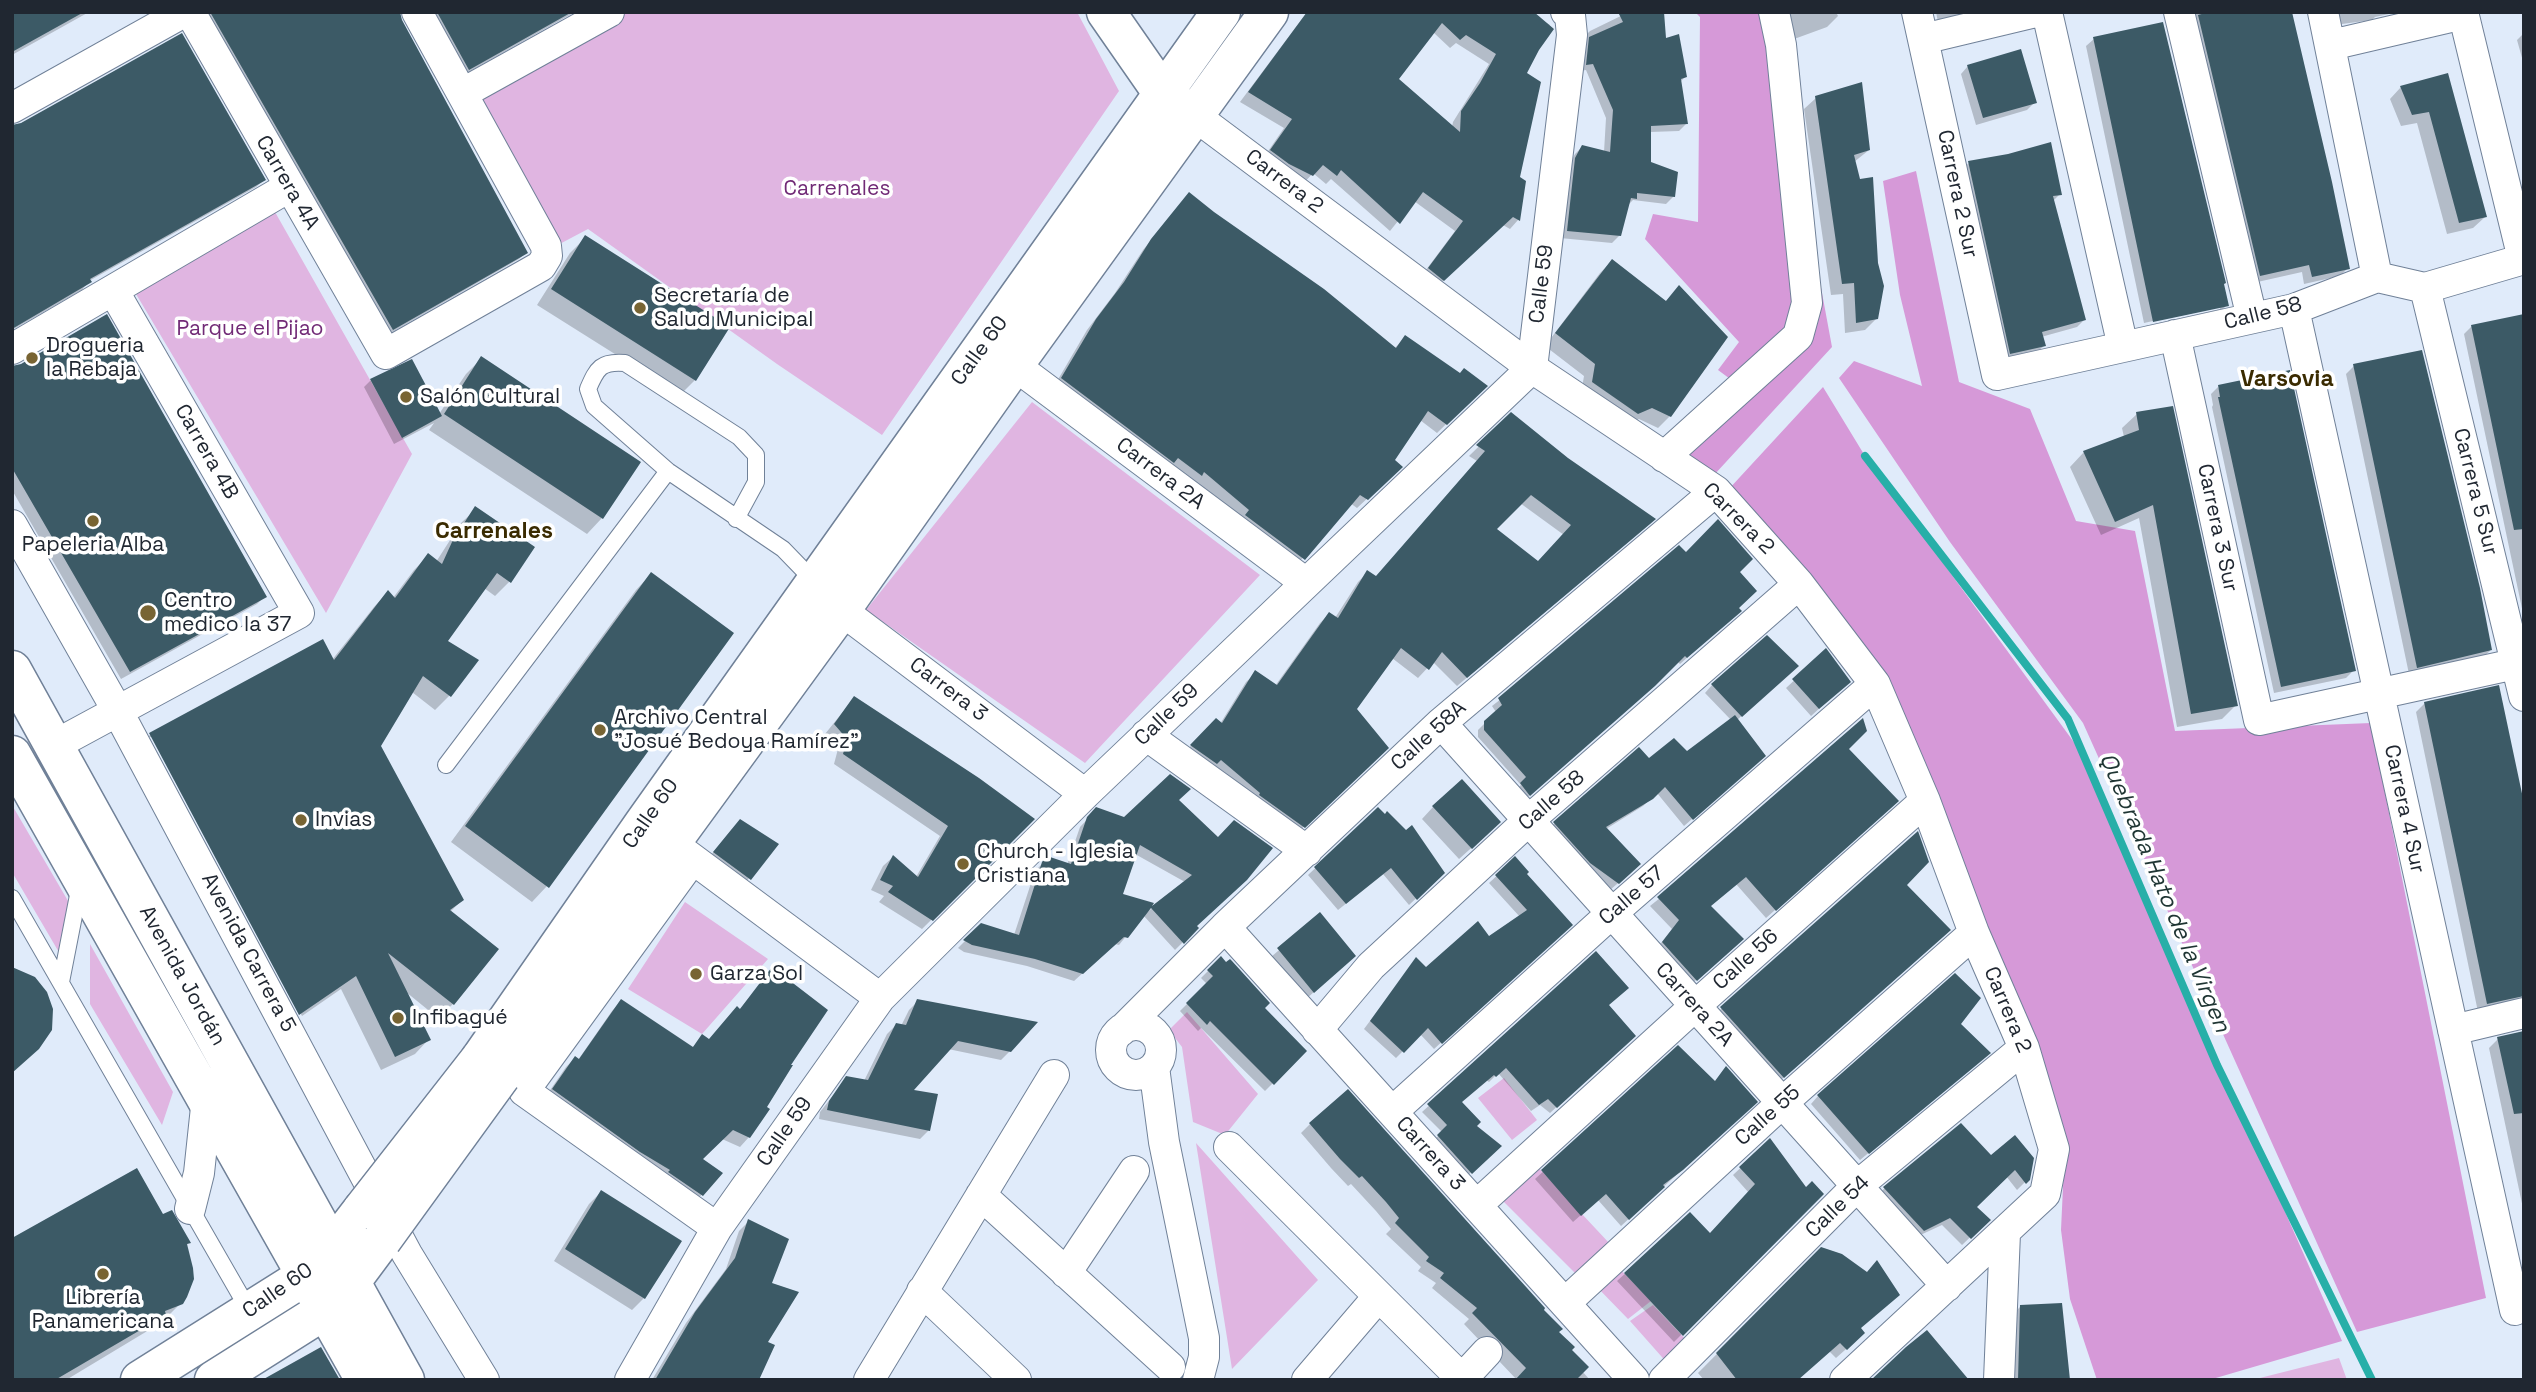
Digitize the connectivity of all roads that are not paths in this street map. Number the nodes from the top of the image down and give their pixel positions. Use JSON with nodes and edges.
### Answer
{"nodes":[{"id":1,"x":184,"y":12,"type":"edge"},
{"id":2,"x":190,"y":12,"type":"edge"},
{"id":3,"x":417,"y":12,"type":"edge"},
{"id":4,"x":609,"y":12,"type":"edge"},
{"id":5,"x":1107,"y":12,"type":"edge"},
{"id":6,"x":1221,"y":12,"type":"edge"},
{"id":7,"x":1269,"y":12,"type":"edge"},
{"id":8,"x":1774,"y":12,"type":"edge"},
{"id":9,"x":2036,"y":12,"type":"edge"},
{"id":10,"x":2047,"y":12,"type":"edge"},
{"id":11,"x":2179,"y":12,"type":"edge"},
{"id":12,"x":2323,"y":12,"type":"edge"},
{"id":13,"x":2464,"y":13,"type":"edge"},
{"id":14,"x":1568,"y":14,"type":"edge"},
{"id":15,"x":1920,"y":25,"type":"edge"},
{"id":16,"x":2331,"y":45,"type":"junction"},
{"id":17,"x":463,"y":93,"type":"junction"},
{"id":18,"x":1163,"y":94,"type":"junction"},
{"id":19,"x":15,"y":101,"type":"edge"},
{"id":20,"x":1195,"y":116,"type":"junction"},
{"id":21,"x":289,"y":187,"type":"junction"},
{"id":22,"x":2523,"y":259,"type":"edge"},
{"id":23,"x":2377,"y":277,"type":"junction"},
{"id":24,"x":2425,"y":288,"type":"junction"},
{"id":25,"x":113,"y":290,"type":"junction"},
{"id":26,"x":2294,"y":309,"type":"junction"},
{"id":27,"x":2252,"y":318,"type":"junction"},
{"id":28,"x":2175,"y":335,"type":"junction"},
{"id":29,"x":2123,"y":347,"type":"junction"},
{"id":30,"x":12,"y":349,"type":"edge"},
{"id":31,"x":1014,"y":365,"type":"junction"},
{"id":32,"x":1532,"y":368,"type":"junction"},
{"id":33,"x":1997,"y":375,"type":"joint"},
{"id":34,"x":1664,"y":457,"type":"junction"},
{"id":35,"x":668,"y":471,"type":"junction"},
{"id":36,"x":1716,"y":491,"type":"junction"},
{"id":37,"x":736,"y":519,"type":"junction"},
{"id":38,"x":12,"y":526,"type":"edge"},
{"id":39,"x":815,"y":582,"type":"junction"},
{"id":40,"x":1306,"y":583,"type":"junction"},
{"id":41,"x":1800,"y":584,"type":"junction"},
{"id":42,"x":841,"y":610,"type":"junction"},
{"id":43,"x":2520,"y":663,"type":"edge"},
{"id":44,"x":12,"y":670,"type":"edge"},
{"id":45,"x":1875,"y":684,"type":"junction"},
{"id":46,"x":2379,"y":693,"type":"junction"},
{"id":47,"x":2524,"y":696,"type":"edge"},
{"id":48,"x":117,"y":710,"type":"junction"},
{"id":49,"x":1441,"y":723,"type":"junction"},
{"id":50,"x":1146,"y":735,"type":"junction"},
{"id":51,"x":55,"y":745,"type":"junction"},
{"id":52,"x":13,"y":758,"type":"edge"},
{"id":53,"x":446,"y":765,"type":"dead end"},
{"id":54,"x":1085,"y":794,"type":"junction"},
{"id":55,"x":1925,"y":802,"type":"junction"},
{"id":56,"x":1529,"y":820,"type":"junction"},
{"id":57,"x":1307,"y":850,"type":"junction"},
{"id":58,"x":682,"y":851,"type":"junction"},
{"id":59,"x":82,"y":876,"type":"junction"},
{"id":60,"x":12,"y":898,"type":"edge"},
{"id":61,"x":1612,"y":913,"type":"junction"},
{"id":62,"x":1225,"y":928,"type":"junction"},
{"id":63,"x":1974,"y":933,"type":"junction"},
{"id":64,"x":61,"y":982,"type":"junction"},
{"id":65,"x":1157,"y":996,"type":"junction"},
{"id":66,"x":880,"y":998,"type":"junction"},
{"id":67,"x":1695,"y":1006,"type":"junction"},
{"id":68,"x":2524,"y":1013,"type":"edge"},
{"id":69,"x":1317,"y":1030,"type":"junction"},
{"id":70,"x":2453,"y":1030,"type":"junction"},
{"id":71,"x":1121,"y":1031,"type":"junction"},
{"id":72,"x":1152,"y":1031,"type":"junction"},
{"id":73,"x":2024,"y":1048,"type":"junction"},
{"id":74,"x":1141,"y":1070,"type":"junction"},
{"id":75,"x":502,"y":1075,"type":"junction"},
{"id":76,"x":1054,"y":1075,"type":"dead end"},
{"id":77,"x":207,"y":1098,"type":"junction"},
{"id":78,"x":1782,"y":1103,"type":"junction"},
{"id":79,"x":1392,"y":1112,"type":"junction"},
{"id":80,"x":1229,"y":1147,"type":"dead end"},
{"id":81,"x":1134,"y":1171,"type":"dead end"},
{"id":82,"x":1857,"y":1186,"type":"junction"},
{"id":83,"x":981,"y":1195,"type":"junction"},
{"id":84,"x":1476,"y":1205,"type":"junction"},
{"id":85,"x":190,"y":1209,"type":"junction"},
{"id":86,"x":372,"y":1225,"type":"junction"},
{"id":87,"x":717,"y":1228,"type":"junction"},
{"id":88,"x":2005,"y":1233,"type":"junction"},
{"id":89,"x":319,"y":1262,"type":"junction"},
{"id":90,"x":1066,"y":1273,"type":"junction"},
{"id":91,"x":1947,"y":1286,"type":"junction"},
{"id":92,"x":922,"y":1292,"type":"junction"},
{"id":93,"x":338,"y":1296,"type":"junction"},
{"id":94,"x":1378,"y":1297,"type":"junction"},
{"id":95,"x":1565,"y":1303,"type":"junction"},
{"id":96,"x":2515,"y":1310,"type":"dead end"},
{"id":97,"x":250,"y":1312,"type":"junction"},
{"id":98,"x":1487,"y":1352,"type":"dead end"},
{"id":99,"x":1170,"y":1367,"type":"dead end"},
{"id":100,"x":1201,"y":1368,"type":"edge"},
{"id":101,"x":1462,"y":1379,"type":"edge"},
{"id":102,"x":140,"y":1380,"type":"edge"},
{"id":103,"x":214,"y":1380,"type":"edge"},
{"id":104,"x":365,"y":1380,"type":"edge"},
{"id":105,"x":405,"y":1380,"type":"edge"},
{"id":106,"x":484,"y":1380,"type":"edge"},
{"id":107,"x":630,"y":1380,"type":"edge"},
{"id":108,"x":869,"y":1380,"type":"edge"},
{"id":109,"x":1016,"y":1380,"type":"edge"},
{"id":110,"x":1307,"y":1380,"type":"edge"},
{"id":111,"x":1634,"y":1380,"type":"edge"},
{"id":112,"x":1664,"y":1380,"type":"edge"},
{"id":113,"x":1844,"y":1380,"type":"edge"},
{"id":114,"x":1999,"y":1380,"type":"edge"}],
"edges":[{"from":1,"to":19,"type":"street"},
{"from":2,"to":21,"type":"street","name":"Carrera 4A"},
{"from":3,"to":17,"type":"street"},
{"from":4,"to":17,"type":"street"},
{"from":5,"to":18,"type":"main road","name":"Carrera 2"},
{"from":6,"to":18,"type":"main road","name":"Calle 60"},
{"from":7,"to":20,"type":"main road","name":"Calle 60"},
{"from":8,"to":34,"type":"street"},
{"from":9,"to":15,"type":"street"},
{"from":10,"to":29,"type":"street"},
{"from":11,"to":27,"type":"street"},
{"from":12,"to":16,"type":"street"},
{"from":13,"to":16,"type":"street"},
{"from":13,"to":22,"type":"street"},
{"from":14,"to":32,"type":"street","name":"Calle 59"},
{"from":15,"to":33,"type":"street","name":"Carrera 2 Sur"},
{"from":16,"to":23,"type":"street"},
{"from":17,"to":21,"type":"street","name":"Carrera 4A"},
{"from":18,"to":20,"type":"main road","name":"Carrera 2"},
{"from":18,"to":39,"type":"main road","name":"Calle 60"},
{"from":20,"to":31,"type":"main road","name":"Calle 60"},
{"from":20,"to":32,"type":"street","name":"Carrera 2"},
{"from":21,"to":25,"type":"street"},
{"from":22,"to":24,"type":"street"},
{"from":23,"to":24,"type":"street"},
{"from":23,"to":26,"type":"street","name":"Calle 58"},
{"from":24,"to":43,"type":"street","name":"Carrera 5 Sur"},
{"from":25,"to":30,"type":"street"},
{"from":25,"to":48,"type":"street","name":"Carrera 4B"},
{"from":26,"to":27,"type":"street","name":"Calle 58"},
{"from":26,"to":46,"type":"street","name":"Carrera 4 Sur"},
{"from":27,"to":28,"type":"street","name":"Calle 58"},
{"from":28,"to":29,"type":"street","name":"Calle 58"},
{"from":28,"to":46,"type":"street","name":"Carrera 3 Sur"},
{"from":29,"to":33,"type":"street","name":"Calle 58"},
{"from":31,"to":40,"type":"street","name":"Carrera 2A"},
{"from":31,"to":42,"type":"main road","name":"Calle 60"},
{"from":32,"to":34,"type":"street","name":"Carrera 2"},
{"from":32,"to":40,"type":"street","name":"Calle 59"},
{"from":34,"to":36,"type":"street","name":"Carrera 2"},
{"from":35,"to":37,"type":"lane"},
{"from":35,"to":37,"type":"lane"},
{"from":35,"to":53,"type":"lane"},
{"from":36,"to":41,"type":"street","name":"Carrera 2"},
{"from":36,"to":49,"type":"street","name":"Calle 58A"},
{"from":37,"to":39,"type":"lane"},
{"from":38,"to":48,"type":"street","name":"Avenida Carrera 5"},
{"from":39,"to":42,"type":"street","name":"Carrera 3"},
{"from":39,"to":75,"type":"main road","name":"Calle 60"},
{"from":40,"to":50,"type":"street","name":"Calle 59"},
{"from":41,"to":45,"type":"street","name":"Carrera 2"},
{"from":41,"to":56,"type":"street","name":"Calle 58"},
{"from":42,"to":54,"type":"street","name":"Carrera 3"},
{"from":42,"to":58,"type":"main road","name":"Calle 60"},
{"from":43,"to":46,"type":"street"},
{"from":43,"to":47,"type":"street","name":"Carrera 5 Sur"},
{"from":44,"to":51,"type":"main road","name":"Avenida Jordán"},
{"from":45,"to":55,"type":"street","name":"Carrera 2"},
{"from":45,"to":61,"type":"street","name":"Calle 57"},
{"from":46,"to":70,"type":"street","name":"Carrera 4 Sur"},
{"from":48,"to":51,"type":"street"},
{"from":48,"to":106,"type":"street","name":"Avenida Carrera 5"},
{"from":49,"to":56,"type":"street","name":"Carrera 2A"},
{"from":49,"to":57,"type":"street","name":"Calle 58A"},
{"from":50,"to":54,"type":"street","name":"Calle 59"},
{"from":50,"to":57,"type":"street"},
{"from":51,"to":89,"type":"main road","name":"Avenida Jordán"},
{"from":52,"to":59,"type":"main road","name":"Avenida Jordán"},
{"from":54,"to":66,"type":"street","name":"Calle 59"},
{"from":55,"to":63,"type":"street","name":"Carrera 2"},
{"from":55,"to":67,"type":"street","name":"Calle 56"},
{"from":56,"to":61,"type":"street","name":"Carrera 2A"},
{"from":56,"to":69,"type":"street","name":"Calle 58"},
{"from":57,"to":62,"type":"street","name":"Calle 58A"},
{"from":58,"to":66,"type":"street"},
{"from":58,"to":75,"type":"main road","name":"Calle 60"},
{"from":59,"to":64,"type":"lane"},
{"from":59,"to":77,"type":"main road","name":"Avenida Jordán"},
{"from":60,"to":64,"type":"lane"},
{"from":61,"to":67,"type":"street","name":"Carrera 2A"},
{"from":61,"to":79,"type":"street","name":"Calle 57"},
{"from":62,"to":65,"type":"street","name":"Calle 58A"},
{"from":62,"to":69,"type":"street","name":"Carrera 3"},
{"from":63,"to":73,"type":"street","name":"Carrera 2"},
{"from":63,"to":78,"type":"street","name":"Calle 55"},
{"from":64,"to":85,"type":"lane"},
{"from":65,"to":71,"type":"street","name":"Calle 58A"},
{"from":65,"to":72,"type":"street"},
{"from":66,"to":87,"type":"street","name":"Calle 59"},
{"from":67,"to":78,"type":"street","name":"Carrera 2A"},
{"from":67,"to":84,"type":"street","name":"Calle 56"},
{"from":68,"to":70,"type":"street"},
{"from":69,"to":79,"type":"street","name":"Carrera 3"},
{"from":70,"to":96,"type":"street","name":"Carrera 4 Sur"},
{"from":71,"to":72,"type":"street"},
{"from":71,"to":74,"type":"street"},
{"from":72,"to":74,"type":"street"},
{"from":73,"to":82,"type":"street","name":"Calle 54"},
{"from":73,"to":88,"type":"street","name":"Carrera 2"},
{"from":74,"to":100,"type":"street"},
{"from":75,"to":86,"type":"main road","name":"Calle 60","bridge":true},
{"from":75,"to":87,"type":"street"},
{"from":76,"to":83,"type":"street"},
{"from":77,"to":85,"type":"street"},
{"from":77,"to":89,"type":"main road","name":"Avenida Jordán"},
{"from":78,"to":82,"type":"street","name":"Carrera 2A"},
{"from":78,"to":95,"type":"street","name":"Calle 55"},
{"from":79,"to":84,"type":"street","name":"Carrera 3"},
{"from":80,"to":94,"type":"street"},
{"from":81,"to":90,"type":"street"},
{"from":82,"to":91,"type":"street","name":"Carrera 2A"},
{"from":82,"to":112,"type":"street","name":"Calle 54"},
{"from":83,"to":90,"type":"street"},
{"from":83,"to":92,"type":"street"},
{"from":84,"to":95,"type":"street","name":"Carrera 3"},
{"from":85,"to":97,"type":"lane"},
{"from":86,"to":89,"type":"main road","name":"Calle 60"},
{"from":86,"to":93,"type":"main road","name":"Calle 60"},
{"from":87,"to":107,"type":"street","name":"Calle 59"},
{"from":88,"to":91,"type":"street","name":"Carrera 2"},
{"from":88,"to":114,"type":"street"},
{"from":89,"to":93,"type":"main road","name":"Avenida Jordán"},
{"from":89,"to":97,"type":"main road","name":"Calle 60"},
{"from":90,"to":99,"type":"street"},
{"from":91,"to":113,"type":"street","name":"Carrera 2"},
{"from":92,"to":108,"type":"street"},
{"from":92,"to":109,"type":"street"},
{"from":93,"to":103,"type":"main road","name":"Calle 60"},
{"from":93,"to":104,"type":"main road"},
{"from":93,"to":105,"type":"main road"},
{"from":94,"to":101,"type":"street"},
{"from":94,"to":110,"type":"street"},
{"from":95,"to":111,"type":"street","name":"Carrera 3"},
{"from":97,"to":102,"type":"main road","name":"Calle 60"},
{"from":98,"to":101,"type":"street"}]}
